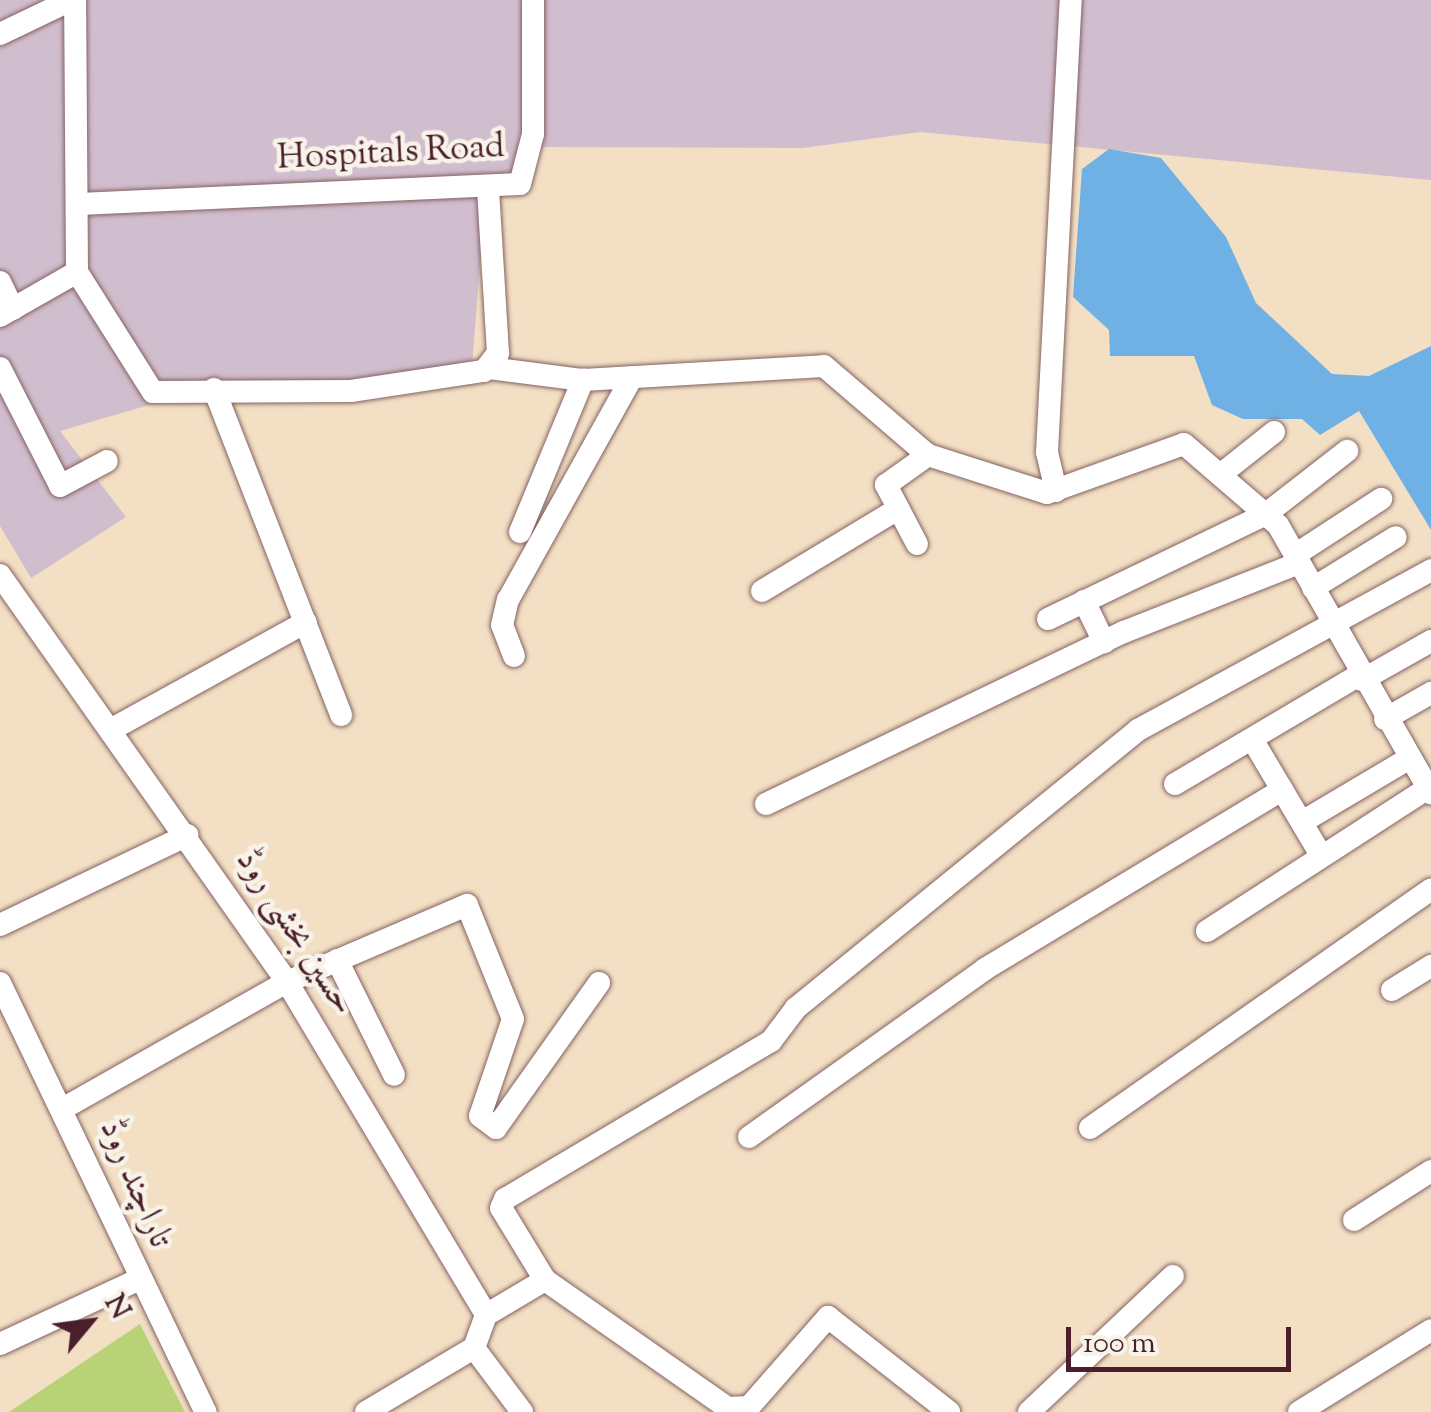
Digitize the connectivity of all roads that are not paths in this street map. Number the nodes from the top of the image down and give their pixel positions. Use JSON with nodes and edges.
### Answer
{"nodes":[{"id":1,"x":73,"y":0,"type":"edge"},
{"id":2,"x":533,"y":0,"type":"edge"},
{"id":3,"x":1071,"y":0,"type":"edge"},
{"id":4,"x":0,"y":34,"type":"edge"},
{"id":5,"x":488,"y":190,"type":"junction"},
{"id":6,"x":79,"y":204,"type":"junction"},
{"id":7,"x":77,"y":272,"type":"junction"},
{"id":8,"x":0,"y":282,"type":"edge"},
{"id":9,"x":6,"y":312,"type":"edge"},
{"id":10,"x":0,"y":368,"type":"edge"},
{"id":11,"x":489,"y":368,"type":"junction"},
{"id":12,"x":632,"y":377,"type":"junction"},
{"id":13,"x":583,"y":380,"type":"junction"},
{"id":14,"x":214,"y":390,"type":"junction"},
{"id":15,"x":1274,"y":432,"type":"dead end"},
{"id":16,"x":1347,"y":451,"type":"dead end"},
{"id":17,"x":928,"y":455,"type":"junction"},
{"id":18,"x":107,"y":461,"type":"dead end"},
{"id":19,"x":1220,"y":475,"type":"junction"},
{"id":20,"x":1056,"y":491,"type":"junction"},
{"id":21,"x":1381,"y":498,"type":"dead end"},
{"id":22,"x":898,"y":509,"type":"junction"},
{"id":23,"x":1266,"y":514,"type":"junction"},
{"id":24,"x":520,"y":532,"type":"dead end"},
{"id":25,"x":1396,"y":536,"type":"dead end"},
{"id":26,"x":916,"y":544,"type":"dead end"},
{"id":27,"x":1297,"y":559,"type":"junction"},
{"id":28,"x":1431,"y":570,"type":"edge"},
{"id":29,"x":0,"y":576,"type":"edge"},
{"id":30,"x":1313,"y":588,"type":"junction"},
{"id":31,"x":762,"y":592,"type":"dead end"},
{"id":32,"x":1084,"y":601,"type":"junction"},
{"id":33,"x":1048,"y":619,"type":"dead end"},
{"id":34,"x":306,"y":622,"type":"junction"},
{"id":35,"x":1333,"y":622,"type":"junction"},
{"id":36,"x":1431,"y":641,"type":"edge"},
{"id":37,"x":1104,"y":642,"type":"junction"},
{"id":38,"x":514,"y":656,"type":"dead end"},
{"id":39,"x":1360,"y":677,"type":"junction"},
{"id":40,"x":1431,"y":692,"type":"edge"},
{"id":41,"x":341,"y":715,"type":"dead end"},
{"id":42,"x":1385,"y":718,"type":"junction"},
{"id":43,"x":114,"y":728,"type":"junction"},
{"id":44,"x":1252,"y":738,"type":"junction"},
{"id":45,"x":1408,"y":760,"type":"junction"},
{"id":46,"x":1175,"y":784,"type":"dead end"},
{"id":47,"x":1430,"y":789,"type":"edge"},
{"id":48,"x":1282,"y":790,"type":"junction"},
{"id":49,"x":766,"y":804,"type":"dead end"},
{"id":50,"x":1302,"y":822,"type":"junction"},
{"id":51,"x":188,"y":835,"type":"junction"},
{"id":52,"x":1319,"y":852,"type":"junction"},
{"id":53,"x":1431,"y":889,"type":"edge"},
{"id":54,"x":0,"y":925,"type":"edge"},
{"id":55,"x":1207,"y":931,"type":"dead end"},
{"id":56,"x":337,"y":960,"type":"junction"},
{"id":57,"x":1431,"y":966,"type":"edge"},
{"id":58,"x":288,"y":982,"type":"junction"},
{"id":59,"x":0,"y":983,"type":"edge"},
{"id":60,"x":599,"y":983,"type":"dead end"},
{"id":61,"x":1392,"y":990,"type":"dead end"},
{"id":62,"x":394,"y":1074,"type":"dead end"},
{"id":63,"x":64,"y":1108,"type":"junction"},
{"id":64,"x":1090,"y":1128,"type":"dead end"},
{"id":65,"x":749,"y":1137,"type":"dead end"},
{"id":66,"x":1431,"y":1171,"type":"edge"},
{"id":67,"x":1354,"y":1220,"type":"dead end"},
{"id":68,"x":1173,"y":1276,"type":"dead end"},
{"id":69,"x":136,"y":1280,"type":"junction"},
{"id":70,"x":545,"y":1280,"type":"junction"},
{"id":71,"x":486,"y":1315,"type":"junction"},
{"id":72,"x":1431,"y":1330,"type":"edge"},
{"id":73,"x":0,"y":1344,"type":"edge"},
{"id":74,"x":474,"y":1348,"type":"junction"},
{"id":75,"x":206,"y":1412,"type":"edge"},
{"id":76,"x":366,"y":1412,"type":"edge"},
{"id":77,"x":522,"y":1412,"type":"edge"},
{"id":78,"x":949,"y":1412,"type":"edge"},
{"id":79,"x":1029,"y":1412,"type":"edge"},
{"id":80,"x":1298,"y":1412,"type":"edge"}],
"edges":[{"from":1,"to":4,"type":"street"},
{"from":1,"to":6,"type":"street"},
{"from":2,"to":5,"type":"street","name":"Hospitals Road"},
{"from":3,"to":20,"type":"street"},
{"from":5,"to":6,"type":"street","name":"Hospitals Road"},
{"from":5,"to":11,"type":"street"},
{"from":6,"to":7,"type":"street"},
{"from":7,"to":9,"type":"street"},
{"from":7,"to":14,"type":"street"},
{"from":8,"to":9,"type":"street"},
{"from":10,"to":18,"type":"street"},
{"from":11,"to":13,"type":"street"},
{"from":11,"to":14,"type":"street"},
{"from":12,"to":13,"type":"street"},
{"from":12,"to":17,"type":"street"},
{"from":12,"to":38,"type":"street"},
{"from":13,"to":24,"type":"street"},
{"from":14,"to":34,"type":"street"},
{"from":15,"to":19,"type":"street"},
{"from":16,"to":23,"type":"street"},
{"from":17,"to":20,"type":"street"},
{"from":17,"to":22,"type":"street"},
{"from":19,"to":20,"type":"street"},
{"from":19,"to":23,"type":"street"},
{"from":21,"to":27,"type":"street"},
{"from":22,"to":26,"type":"street"},
{"from":22,"to":31,"type":"street"},
{"from":23,"to":27,"type":"street"},
{"from":23,"to":32,"type":"street"},
{"from":25,"to":30,"type":"street"},
{"from":27,"to":30,"type":"street"},
{"from":27,"to":37,"type":"street"},
{"from":28,"to":35,"type":"street"},
{"from":29,"to":43,"type":"street","name":"حسین بخشی روڈ"},
{"from":30,"to":35,"type":"street"},
{"from":32,"to":33,"type":"street"},
{"from":32,"to":37,"type":"street"},
{"from":34,"to":41,"type":"street"},
{"from":34,"to":43,"type":"street"},
{"from":35,"to":39,"type":"street"},
{"from":35,"to":70,"type":"street"},
{"from":36,"to":39,"type":"street"},
{"from":37,"to":49,"type":"street"},
{"from":39,"to":42,"type":"street"},
{"from":39,"to":44,"type":"street"},
{"from":40,"to":42,"type":"street"},
{"from":42,"to":45,"type":"street"},
{"from":43,"to":51,"type":"street","name":"حسین بخشی روڈ"},
{"from":44,"to":46,"type":"street"},
{"from":44,"to":48,"type":"street"},
{"from":45,"to":47,"type":"street"},
{"from":45,"to":50,"type":"street"},
{"from":47,"to":52,"type":"street"},
{"from":48,"to":50,"type":"street"},
{"from":48,"to":65,"type":"street"},
{"from":50,"to":52,"type":"street"},
{"from":51,"to":54,"type":"street"},
{"from":51,"to":58,"type":"street","name":"حسین بخشی روڈ"},
{"from":52,"to":55,"type":"street"},
{"from":53,"to":64,"type":"street"},
{"from":56,"to":58,"type":"street"},
{"from":56,"to":60,"type":"street"},
{"from":56,"to":62,"type":"street"},
{"from":57,"to":61,"type":"street"},
{"from":58,"to":63,"type":"street"},
{"from":58,"to":71,"type":"street","name":"حسین بخشی روڈ"},
{"from":59,"to":63,"type":"street","name":"تاراچند روڈ"},
{"from":63,"to":69,"type":"street","name":"تاراچند روڈ"},
{"from":66,"to":67,"type":"street"},
{"from":68,"to":79,"type":"street"},
{"from":69,"to":73,"type":"street"},
{"from":69,"to":75,"type":"street","name":"تاراچند روڈ"},
{"from":70,"to":71,"type":"street"},
{"from":70,"to":78,"type":"street"},
{"from":71,"to":74,"type":"street"},
{"from":72,"to":80,"type":"street"},
{"from":74,"to":76,"type":"street"},
{"from":74,"to":77,"type":"street"}]}
